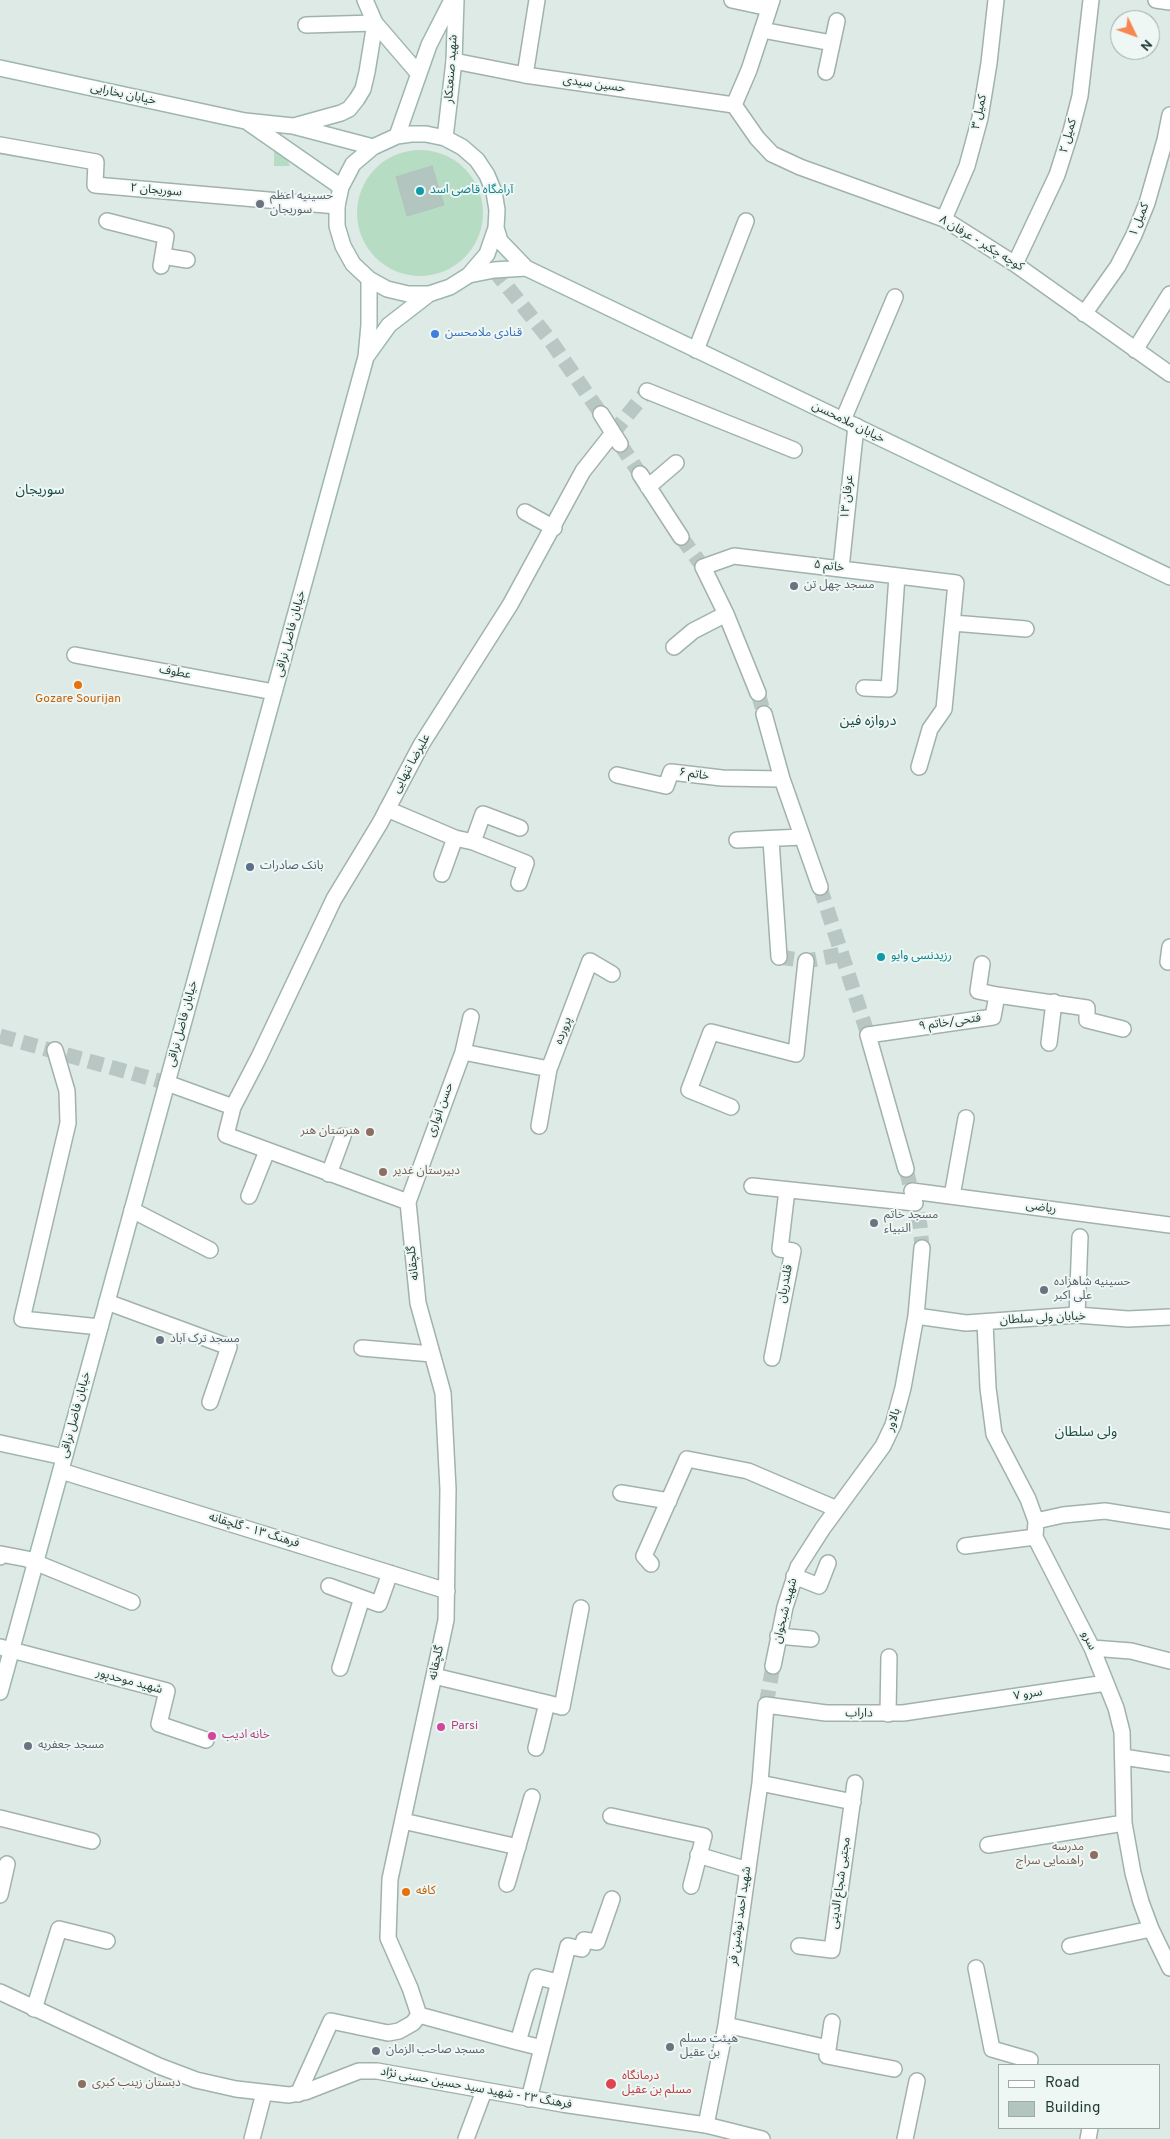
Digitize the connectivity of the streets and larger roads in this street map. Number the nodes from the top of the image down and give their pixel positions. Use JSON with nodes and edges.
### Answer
{"nodes":[{"id":1,"x":365,"y":0,"type":"edge"},
{"id":2,"x":454,"y":0,"type":"edge"},
{"id":3,"x":537,"y":0,"type":"edge"},
{"id":4,"x":732,"y":0,"type":"edge"},
{"id":5,"x":996,"y":0,"type":"edge"},
{"id":6,"x":1091,"y":0,"type":"edge"},
{"id":7,"x":1156,"y":0,"type":"edge"},
{"id":8,"x":1170,"y":2,"type":"edge"},
{"id":9,"x":770,"y":4,"type":"edge"},
{"id":10,"x":837,"y":21,"type":"dead end"},
{"id":11,"x":375,"y":23,"type":"junction"},
{"id":12,"x":306,"y":25,"type":"dead end"},
{"id":13,"x":762,"y":30,"type":"junction"},
{"id":14,"x":832,"y":43,"type":"junction"},
{"id":15,"x":454,"y":61,"type":"junction"},
{"id":16,"x":0,"y":68,"type":"edge"},
{"id":17,"x":826,"y":72,"type":"dead end"},
{"id":18,"x":418,"y":73,"type":"junction"},
{"id":19,"x":525,"y":75,"type":"junction"},
{"id":20,"x":734,"y":105,"type":"junction"},
{"id":21,"x":1170,"y":115,"type":"edge"},
{"id":22,"x":245,"y":121,"type":"junction"},
{"id":23,"x":293,"y":126,"type":"junction"},
{"id":24,"x":396,"y":136,"type":"junction"},
{"id":25,"x":445,"y":138,"type":"junction"},
{"id":26,"x":0,"y":145,"type":"edge"},
{"id":27,"x":373,"y":146,"type":"junction"},
{"id":28,"x":341,"y":187,"type":"junction"},
{"id":29,"x":336,"y":206,"type":"junction"},
{"id":30,"x":944,"y":219,"type":"junction"},
{"id":31,"x":107,"y":221,"type":"dead end"},
{"id":32,"x":746,"y":221,"type":"dead end"},
{"id":33,"x":496,"y":228,"type":"junction"},
{"id":34,"x":187,"y":260,"type":"dead end"},
{"id":35,"x":1015,"y":264,"type":"junction"},
{"id":36,"x":526,"y":268,"type":"junction"},
{"id":37,"x":469,"y":275,"type":"junction"},
{"id":38,"x":369,"y":279,"type":"junction"},
{"id":39,"x":429,"y":294,"type":"junction"},
{"id":40,"x":1170,"y":294,"type":"edge"},
{"id":41,"x":895,"y":298,"type":"dead end"},
{"id":42,"x":1084,"y":314,"type":"junction"},
{"id":43,"x":696,"y":350,"type":"junction"},
{"id":44,"x":1134,"y":350,"type":"junction"},
{"id":45,"x":366,"y":357,"type":"junction"},
{"id":46,"x":1170,"y":374,"type":"edge"},
{"id":47,"x":646,"y":391,"type":"dead end"},
{"id":48,"x":601,"y":414,"type":"tunnel mouth"},
{"id":49,"x":849,"y":423,"type":"junction"},
{"id":50,"x":794,"y":450,"type":"dead end"},
{"id":51,"x":676,"y":463,"type":"dead end"},
{"id":52,"x":640,"y":474,"type":"tunnel mouth"},
{"id":53,"x":648,"y":487,"type":"junction"},
{"id":54,"x":525,"y":512,"type":"dead end"},
{"id":55,"x":554,"y":528,"type":"junction"},
{"id":56,"x":681,"y":537,"type":"tunnel mouth"},
{"id":57,"x":841,"y":568,"type":"junction"},
{"id":58,"x":897,"y":576,"type":"junction"},
{"id":59,"x":1170,"y":577,"type":"edge"},
{"id":60,"x":726,"y":614,"type":"junction"},
{"id":61,"x":953,"y":623,"type":"junction"},
{"id":62,"x":1026,"y":629,"type":"dead end"},
{"id":63,"x":674,"y":647,"type":"dead end"},
{"id":64,"x":75,"y":655,"type":"dead end"},
{"id":65,"x":864,"y":688,"type":"dead end"},
{"id":66,"x":274,"y":692,"type":"junction"},
{"id":67,"x":758,"y":693,"type":"tunnel mouth"},
{"id":68,"x":764,"y":714,"type":"tunnel mouth"},
{"id":69,"x":919,"y":768,"type":"dead end"},
{"id":70,"x":617,"y":775,"type":"dead end"},
{"id":71,"x":782,"y":778,"type":"junction"},
{"id":72,"x":387,"y":809,"type":"junction"},
{"id":73,"x":520,"y":828,"type":"dead end"},
{"id":74,"x":455,"y":838,"type":"junction"},
{"id":75,"x":802,"y":838,"type":"junction"},
{"id":76,"x":737,"y":840,"type":"dead end"},
{"id":77,"x":771,"y":840,"type":"junction"},
{"id":78,"x":473,"y":842,"type":"junction"},
{"id":79,"x":442,"y":874,"type":"dead end"},
{"id":80,"x":518,"y":882,"type":"dead end"},
{"id":81,"x":820,"y":887,"type":"tunnel mouth"},
{"id":82,"x":1170,"y":946,"type":"edge"},
{"id":83,"x":779,"y":957,"type":"dead end"},
{"id":84,"x":806,"y":961,"type":"dead end"},
{"id":85,"x":1168,"y":962,"type":"dead end"},
{"id":86,"x":982,"y":964,"type":"dead end"},
{"id":87,"x":612,"y":974,"type":"dead end"},
{"id":88,"x":997,"y":994,"type":"junction"},
{"id":89,"x":1054,"y":1002,"type":"junction"},
{"id":90,"x":471,"y":1017,"type":"dead end"},
{"id":91,"x":1123,"y":1029,"type":"dead end"},
{"id":92,"x":1049,"y":1043,"type":"dead end"},
{"id":93,"x":56,"y":1050,"type":"dead end"},
{"id":94,"x":463,"y":1052,"type":"junction"},
{"id":95,"x":549,"y":1069,"type":"junction"},
{"id":96,"x":167,"y":1083,"type":"junction"},
{"id":97,"x":233,"y":1107,"type":"junction"},
{"id":98,"x":730,"y":1107,"type":"dead end"},
{"id":99,"x":966,"y":1118,"type":"dead end"},
{"id":100,"x":539,"y":1126,"type":"dead end"},
{"id":101,"x":343,"y":1136,"type":"dead end"},
{"id":102,"x":267,"y":1151,"type":"junction"},
{"id":103,"x":906,"y":1169,"type":"tunnel mouth"},
{"id":104,"x":329,"y":1174,"type":"junction"},
{"id":105,"x":752,"y":1186,"type":"dead end"},
{"id":106,"x":787,"y":1190,"type":"junction"},
{"id":107,"x":250,"y":1196,"type":"dead end"},
{"id":108,"x":952,"y":1196,"type":"junction"},
{"id":109,"x":408,"y":1202,"type":"junction"},
{"id":110,"x":132,"y":1210,"type":"junction"},
{"id":111,"x":1170,"y":1225,"type":"edge"},
{"id":112,"x":1080,"y":1237,"type":"dead end"},
{"id":113,"x":922,"y":1248,"type":"tunnel mouth"},
{"id":114,"x":210,"y":1250,"type":"dead end"},
{"id":115,"x":107,"y":1302,"type":"junction"},
{"id":116,"x":916,"y":1316,"type":"junction"},
{"id":117,"x":1077,"y":1316,"type":"junction"},
{"id":118,"x":1170,"y":1317,"type":"edge"},
{"id":119,"x":984,"y":1322,"type":"junction"},
{"id":120,"x":100,"y":1327,"type":"junction"},
{"id":121,"x":362,"y":1348,"type":"dead end"},
{"id":122,"x":432,"y":1354,"type":"junction"},
{"id":123,"x":772,"y":1358,"type":"dead end"},
{"id":124,"x":210,"y":1402,"type":"dead end"},
{"id":125,"x":0,"y":1443,"type":"edge"},
{"id":126,"x":63,"y":1464,"type":"junction"},
{"id":127,"x":621,"y":1493,"type":"dead end"},
{"id":128,"x":669,"y":1501,"type":"junction"},
{"id":129,"x":837,"y":1509,"type":"junction"},
{"id":130,"x":1170,"y":1520,"type":"edge"},
{"id":131,"x":1036,"y":1521,"type":"junction"},
{"id":132,"x":1035,"y":1537,"type":"junction"},
{"id":133,"x":965,"y":1546,"type":"dead end"},
{"id":134,"x":0,"y":1557,"type":"edge"},
{"id":135,"x":36,"y":1563,"type":"junction"},
{"id":136,"x":828,"y":1563,"type":"dead end"},
{"id":137,"x":651,"y":1564,"type":"dead end"},
{"id":138,"x":390,"y":1573,"type":"junction"},
{"id":139,"x":794,"y":1576,"type":"junction"},
{"id":140,"x":329,"y":1586,"type":"dead end"},
{"id":141,"x":447,"y":1590,"type":"junction"},
{"id":142,"x":362,"y":1598,"type":"junction"},
{"id":143,"x":132,"y":1602,"type":"dead end"},
{"id":144,"x":581,"y":1608,"type":"dead end"},
{"id":145,"x":778,"y":1636,"type":"junction"},
{"id":146,"x":811,"y":1639,"type":"dead end"},
{"id":147,"x":1092,"y":1648,"type":"junction"},
{"id":148,"x":6,"y":1649,"type":"edge"},
{"id":149,"x":889,"y":1657,"type":"dead end"},
{"id":150,"x":1170,"y":1661,"type":"edge"},
{"id":151,"x":773,"y":1666,"type":"tunnel mouth"},
{"id":152,"x":340,"y":1668,"type":"dead end"},
{"id":153,"x":434,"y":1676,"type":"junction"},
{"id":154,"x":1106,"y":1683,"type":"junction"},
{"id":155,"x":0,"y":1692,"type":"edge"},
{"id":156,"x":547,"y":1703,"type":"junction"},
{"id":157,"x":766,"y":1705,"type":"joint"},
{"id":158,"x":951,"y":1708,"type":"joint"},
{"id":159,"x":888,"y":1714,"type":"junction"},
{"id":160,"x":206,"y":1740,"type":"dead end"},
{"id":161,"x":536,"y":1748,"type":"dead end"},
{"id":162,"x":1123,"y":1756,"type":"junction"},
{"id":163,"x":1170,"y":1764,"type":"edge"},
{"id":164,"x":760,"y":1783,"type":"junction"},
{"id":165,"x":855,"y":1783,"type":"dead end"},
{"id":166,"x":532,"y":1797,"type":"dead end"},
{"id":167,"x":852,"y":1802,"type":"junction"},
{"id":168,"x":611,"y":1816,"type":"dead end"},
{"id":169,"x":0,"y":1818,"type":"edge"},
{"id":170,"x":403,"y":1821,"type":"junction"},
{"id":171,"x":1124,"y":1823,"type":"junction"},
{"id":172,"x":92,"y":1842,"type":"dead end"},
{"id":173,"x":988,"y":1845,"type":"dead end"},
{"id":174,"x":518,"y":1847,"type":"junction"},
{"id":175,"x":698,"y":1856,"type":"junction"},
{"id":176,"x":7,"y":1864,"type":"dead end"},
{"id":177,"x":748,"y":1870,"type":"junction"},
{"id":178,"x":507,"y":1884,"type":"dead end"},
{"id":179,"x":1,"y":1886,"type":"edge"},
{"id":180,"x":691,"y":1886,"type":"dead end"},
{"id":181,"x":612,"y":1899,"type":"dead end"},
{"id":182,"x":1151,"y":1929,"type":"junction"},
{"id":183,"x":107,"y":1941,"type":"dead end"},
{"id":184,"x":799,"y":1946,"type":"dead end"},
{"id":185,"x":1070,"y":1946,"type":"dead end"},
{"id":186,"x":976,"y":1968,"type":"dead end"},
{"id":187,"x":1170,"y":1968,"type":"edge"},
{"id":188,"x":558,"y":1982,"type":"junction"},
{"id":189,"x":0,"y":1992,"type":"edge"},
{"id":190,"x":34,"y":2009,"type":"junction"},
{"id":191,"x":420,"y":2015,"type":"junction"},
{"id":192,"x":832,"y":2022,"type":"dead end"},
{"id":193,"x":726,"y":2025,"type":"junction"},
{"id":194,"x":518,"y":2042,"type":"junction"},
{"id":195,"x":542,"y":2048,"type":"junction"},
{"id":196,"x":828,"y":2048,"type":"junction"},
{"id":197,"x":1029,"y":2064,"type":"edge"},
{"id":198,"x":894,"y":2069,"type":"dead end"},
{"id":199,"x":917,"y":2081,"type":"dead end"},
{"id":200,"x":484,"y":2091,"type":"junction"},
{"id":201,"x":264,"y":2093,"type":"junction"},
{"id":202,"x":298,"y":2094,"type":"junction"},
{"id":203,"x":529,"y":2098,"type":"junction"},
{"id":204,"x":706,"y":2125,"type":"junction"},
{"id":205,"x":252,"y":2139,"type":"edge"},
{"id":206,"x":466,"y":2139,"type":"edge"},
{"id":207,"x":762,"y":2139,"type":"edge"},
{"id":208,"x":906,"y":2139,"type":"edge"}],
"edges":[{"from":1,"to":11,"type":"street"},
{"from":2,"to":15,"type":"street","name":"شهید صنعتکار"},
{"from":2,"to":18,"type":"street"},
{"from":3,"to":19,"type":"street"},
{"from":4,"to":9,"type":"street"},
{"from":5,"to":30,"type":"street","name":"کمیل ۳"},
{"from":6,"to":35,"type":"street","name":"کمیل ۲"},
{"from":7,"to":8,"type":"street"},
{"from":9,"to":13,"type":"street"},
{"from":10,"to":14,"type":"street"},
{"from":11,"to":12,"type":"street"},
{"from":11,"to":18,"type":"street"},
{"from":11,"to":23,"type":"street"},
{"from":13,"to":14,"type":"street"},
{"from":13,"to":20,"type":"street"},
{"from":14,"to":17,"type":"street"},
{"from":15,"to":19,"type":"street","name":"حسین سیدی"},
{"from":15,"to":25,"type":"street","name":"شهید صنعتکار"},
{"from":16,"to":22,"type":"street","name":"خیابان بخارایی"},
{"from":18,"to":24,"type":"street"},
{"from":19,"to":20,"type":"street","name":"حسین سیدی"},
{"from":20,"to":30,"type":"street","name":"کوچه چکبر - عرفان ۸"},
{"from":21,"to":42,"type":"street","name":"کمیل ۱"},
{"from":22,"to":23,"type":"street","name":"خیابان بخارایی"},
{"from":22,"to":28,"type":"street","name":"خیابان بخارایی"},
{"from":23,"to":27,"type":"street","name":"خیابان بخارایی"},
{"from":24,"to":25,"type":"street"},
{"from":24,"to":27,"type":"street"},
{"from":25,"to":33,"type":"street"},
{"from":26,"to":29,"type":"street","name":"سوریجان ۲"},
{"from":27,"to":28,"type":"street"},
{"from":28,"to":29,"type":"street"},
{"from":29,"to":38,"type":"street"},
{"from":30,"to":35,"type":"street","name":"کوچه چکبر - عرفان ۸"},
{"from":31,"to":34,"type":"street"},
{"from":32,"to":43,"type":"street"},
{"from":33,"to":36,"type":"street"},
{"from":33,"to":37,"type":"street"},
{"from":35,"to":42,"type":"street","name":"کوچه چکبر - عرفان ۸"},
{"from":36,"to":37,"type":"street"},
{"from":36,"to":43,"type":"street","name":"خیابان ملامحسن"},
{"from":37,"to":39,"type":"street"},
{"from":38,"to":39,"type":"street"},
{"from":38,"to":45,"type":"street"},
{"from":39,"to":45,"type":"street"},
{"from":40,"to":44,"type":"street"},
{"from":41,"to":49,"type":"street","name":"عرفان ۱۳"},
{"from":42,"to":44,"type":"street","name":"کوچه چکبر - عرفان ۸"},
{"from":43,"to":49,"type":"street","name":"خیابان ملامحسن"},
{"from":44,"to":46,"type":"street","name":"کوچه چکبر - عرفان ۸"},
{"from":45,"to":66,"type":"street","name":"خیابان فاضل نراقی"},
{"from":47,"to":50,"type":"street"},
{"from":48,"to":55,"type":"street","name":"علیرضا تنهایی"},
{"from":49,"to":57,"type":"street","name":"عرفان ۱۳"},
{"from":49,"to":59,"type":"street","name":"خیابان ملامحسن"},
{"from":51,"to":53,"type":"street"},
{"from":52,"to":53,"type":"street"},
{"from":53,"to":56,"type":"street"},
{"from":54,"to":55,"type":"street"},
{"from":55,"to":72,"type":"street","name":"علیرضا تنهایی"},
{"from":57,"to":58,"type":"street","name":"خاتم ۵"},
{"from":57,"to":60,"type":"street","name":"خاتم ۵"},
{"from":58,"to":61,"type":"street","name":"خاتم ۵"},
{"from":58,"to":65,"type":"street"},
{"from":60,"to":63,"type":"street"},
{"from":60,"to":67,"type":"street"},
{"from":61,"to":62,"type":"street"},
{"from":61,"to":69,"type":"street"},
{"from":64,"to":66,"type":"street","name":"عطوف"},
{"from":66,"to":96,"type":"street","name":"خیابان فاضل نراقی"},
{"from":68,"to":71,"type":"street"},
{"from":70,"to":71,"type":"street","name":"خاتم ۶"},
{"from":71,"to":75,"type":"street"},
{"from":72,"to":74,"type":"street"},
{"from":72,"to":97,"type":"street","name":"علیرضا تنهایی"},
{"from":73,"to":78,"type":"street"},
{"from":74,"to":78,"type":"street"},
{"from":74,"to":79,"type":"street"},
{"from":75,"to":77,"type":"street"},
{"from":75,"to":81,"type":"street"},
{"from":76,"to":77,"type":"street"},
{"from":77,"to":83,"type":"street"},
{"from":78,"to":80,"type":"street"},
{"from":82,"to":85,"type":"street"},
{"from":84,"to":98,"type":"street"},
{"from":86,"to":88,"type":"street"},
{"from":87,"to":95,"type":"street","name":"پرورده"},
{"from":88,"to":89,"type":"street"},
{"from":88,"to":103,"type":"street","name":"فتحی/خاتم ۹"},
{"from":89,"to":91,"type":"street"},
{"from":89,"to":92,"type":"street"},
{"from":90,"to":94,"type":"street","name":"حسن انواری"},
{"from":93,"to":120,"type":"street"},
{"from":94,"to":95,"type":"street"},
{"from":94,"to":109,"type":"street","name":"حسن انواری"},
{"from":95,"to":100,"type":"street","name":"پرورده"},
{"from":96,"to":97,"type":"street"},
{"from":96,"to":110,"type":"street","name":"خیابان فاضل نراقی"},
{"from":97,"to":102,"type":"street","name":"علیرضا تنهایی"},
{"from":99,"to":108,"type":"street"},
{"from":101,"to":104,"type":"street"},
{"from":102,"to":104,"type":"street"},
{"from":102,"to":107,"type":"street"},
{"from":104,"to":109,"type":"street"},
{"from":105,"to":106,"type":"street","name":"ریاضی"},
{"from":106,"to":108,"type":"street","name":"ریاضی"},
{"from":106,"to":123,"type":"street","name":"قلندریان"},
{"from":108,"to":111,"type":"street","name":"ریاضی"},
{"from":109,"to":122,"type":"street","name":"گلچقانه"},
{"from":110,"to":114,"type":"street"},
{"from":110,"to":115,"type":"street","name":"خیابان فاضل نراقی"},
{"from":112,"to":117,"type":"street"},
{"from":113,"to":116,"type":"street","name":"بالاور"},
{"from":115,"to":120,"type":"street","name":"خیابان فاضل نراقی"},
{"from":115,"to":124,"type":"street"},
{"from":116,"to":119,"type":"street","name":"خیابان ولی سلطان"},
{"from":116,"to":129,"type":"street","name":"بالاور"},
{"from":117,"to":118,"type":"street","name":"خیابان ولی سلطان"},
{"from":117,"to":119,"type":"street","name":"خیابان ولی سلطان"},
{"from":119,"to":131,"type":"street"},
{"from":120,"to":126,"type":"street","name":"خیابان فاضل نراقی"},
{"from":121,"to":122,"type":"street"},
{"from":122,"to":141,"type":"street","name":"گلچقانه"},
{"from":125,"to":126,"type":"street","name":"فرهنگ ۱۳ - گلچقانه"},
{"from":126,"to":135,"type":"street","name":"خیابان فاضل نراقی"},
{"from":126,"to":138,"type":"street","name":"فرهنگ ۱۳ - گلچقانه"},
{"from":127,"to":128,"type":"street"},
{"from":128,"to":129,"type":"street"},
{"from":128,"to":137,"type":"street"},
{"from":129,"to":139,"type":"street","name":"شهید شبخوان"},
{"from":130,"to":131,"type":"street"},
{"from":131,"to":132,"type":"street"},
{"from":132,"to":133,"type":"street"},
{"from":132,"to":147,"type":"street","name":"سرو"},
{"from":134,"to":135,"type":"street"},
{"from":135,"to":143,"type":"street"},
{"from":135,"to":148,"type":"street","name":"خیابان فاضل نراقی"},
{"from":136,"to":139,"type":"street"},
{"from":138,"to":141,"type":"street","name":"فرهنگ ۱۳ - گلچقانه"},
{"from":138,"to":142,"type":"street"},
{"from":139,"to":145,"type":"street","name":"شهید شبخوان"},
{"from":140,"to":142,"type":"street"},
{"from":141,"to":153,"type":"street","name":"گلچقانه"},
{"from":142,"to":152,"type":"street"},
{"from":144,"to":156,"type":"street"},
{"from":145,"to":146,"type":"street"},
{"from":145,"to":151,"type":"street","name":"شهید شبخوان"},
{"from":147,"to":150,"type":"street"},
{"from":147,"to":154,"type":"street","name":"سرو"},
{"from":148,"to":155,"type":"street","name":"خیابان فاضل نراقی"},
{"from":148,"to":160,"type":"street","name":"شهید موحدپور"},
{"from":149,"to":159,"type":"street"},
{"from":153,"to":156,"type":"street"},
{"from":153,"to":170,"type":"street","name":"گلچقانه"},
{"from":154,"to":158,"type":"street","name":"سرو ۷"},
{"from":154,"to":162,"type":"street","name":"سرو"},
{"from":156,"to":161,"type":"street"},
{"from":157,"to":159,"type":"street","name":"داراب"},
{"from":157,"to":164,"type":"street","name":"شهید احمد نوشین فر"},
{"from":158,"to":159,"type":"street","name":"داراب"},
{"from":162,"to":163,"type":"street"},
{"from":162,"to":171,"type":"street","name":"سرو"},
{"from":164,"to":167,"type":"street"},
{"from":164,"to":177,"type":"street","name":"شهید احمد نوشین فر"},
{"from":165,"to":167,"type":"street","name":"مجتبی شجاع الدینی"},
{"from":166,"to":174,"type":"street"},
{"from":167,"to":184,"type":"street","name":"مجتبی شجاع الدینی"},
{"from":168,"to":175,"type":"street"},
{"from":169,"to":172,"type":"street"},
{"from":170,"to":174,"type":"street"},
{"from":170,"to":191,"type":"street","name":"گلچقانه"},
{"from":171,"to":173,"type":"street"},
{"from":171,"to":182,"type":"street","name":"سرو"},
{"from":174,"to":178,"type":"street"},
{"from":175,"to":177,"type":"street"},
{"from":175,"to":180,"type":"street"},
{"from":176,"to":179,"type":"street"},
{"from":177,"to":193,"type":"street","name":"شهید احمد نوشین فر"},
{"from":181,"to":188,"type":"street"},
{"from":182,"to":185,"type":"street"},
{"from":182,"to":187,"type":"street","name":"سرو"},
{"from":183,"to":190,"type":"street"},
{"from":186,"to":197,"type":"street"},
{"from":188,"to":194,"type":"street"},
{"from":188,"to":195,"type":"street"},
{"from":189,"to":190,"type":"street","name":"فرهنگ ۲۳ - شهید سید حسین حسنی نژاد"},
{"from":190,"to":201,"type":"street","name":"فرهنگ ۲۳ - شهید سید حسین حسنی نژاد"},
{"from":191,"to":194,"type":"street"},
{"from":191,"to":202,"type":"street"},
{"from":192,"to":196,"type":"street"},
{"from":193,"to":196,"type":"street"},
{"from":193,"to":204,"type":"street","name":"شهید احمد نوشین فر"},
{"from":194,"to":195,"type":"street"},
{"from":195,"to":203,"type":"street"},
{"from":196,"to":198,"type":"street"},
{"from":199,"to":208,"type":"street"},
{"from":200,"to":202,"type":"street","name":"فرهنگ ۲۳ - شهید سید حسین حسنی نژاد"},
{"from":200,"to":203,"type":"street","name":"فرهنگ ۲۳ - شهید سید حسین حسنی نژاد"},
{"from":200,"to":206,"type":"street"},
{"from":201,"to":202,"type":"street","name":"فرهنگ ۲۳ - شهید سید حسین حسنی نژاد"},
{"from":201,"to":205,"type":"street"},
{"from":203,"to":204,"type":"street","name":"فرهنگ ۲۳ - شهید سید حسین حسنی نژاد"},
{"from":204,"to":207,"type":"street","name":"فرهنگ ۲۳ - شهید سید حسین حسنی نژاد"}]}
